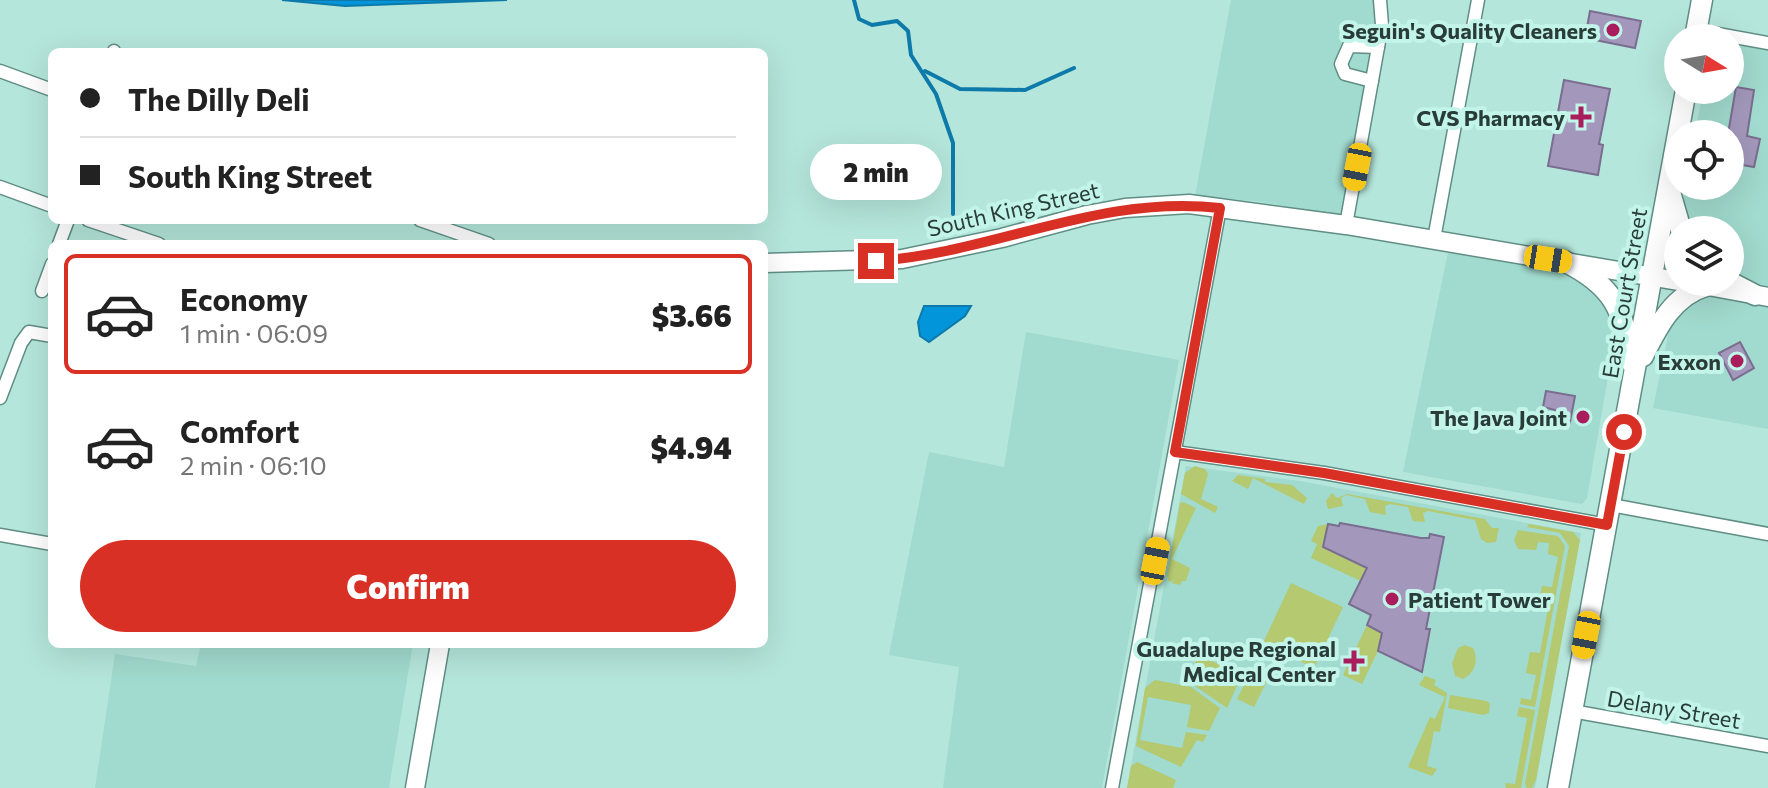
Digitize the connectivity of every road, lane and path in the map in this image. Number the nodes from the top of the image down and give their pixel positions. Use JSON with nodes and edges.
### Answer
{"nodes":[{"id":1,"x":1380,"y":0,"type":"edge"},
{"id":2,"x":1478,"y":0,"type":"edge"},
{"id":3,"x":1702,"y":0,"type":"edge"},
{"id":4,"x":1698,"y":24,"type":"edge"},
{"id":5,"x":1744,"y":40,"type":"edge"},
{"id":6,"x":1768,"y":43,"type":"edge"},
{"id":7,"x":1378,"y":47,"type":"junction"},
{"id":8,"x":0,"y":71,"type":"edge"},
{"id":9,"x":1372,"y":81,"type":"junction"},
{"id":10,"x":48,"y":89,"type":"edge"},
{"id":11,"x":0,"y":187,"type":"edge"},
{"id":12,"x":1665,"y":200,"type":"edge"},
{"id":13,"x":48,"y":205,"type":"edge"},
{"id":14,"x":1220,"y":208,"type":"junction"},
{"id":15,"x":100,"y":224,"type":"edge"},
{"id":16,"x":432,"y":224,"type":"edge"},
{"id":17,"x":1346,"y":225,"type":"junction"},
{"id":18,"x":1434,"y":239,"type":"junction"},
{"id":19,"x":147,"y":240,"type":"edge"},
{"id":20,"x":478,"y":240,"type":"edge"},
{"id":21,"x":1564,"y":261,"type":"junction"},
{"id":22,"x":768,"y":263,"type":"edge"},
{"id":23,"x":48,"y":275,"type":"edge"},
{"id":24,"x":1651,"y":276,"type":"junction"},
{"id":25,"x":1664,"y":278,"type":"edge"},
{"id":26,"x":42,"y":291,"type":"dead end"},
{"id":27,"x":1684,"y":296,"type":"edge"},
{"id":28,"x":48,"y":335,"type":"edge"},
{"id":29,"x":1633,"y":378,"type":"junction"},
{"id":30,"x":0,"y":398,"type":"edge"},
{"id":31,"x":1175,"y":452,"type":"junction"},
{"id":32,"x":1609,"y":515,"type":"junction"},
{"id":33,"x":1768,"y":534,"type":"edge"},
{"id":34,"x":0,"y":535,"type":"edge"},
{"id":35,"x":48,"y":543,"type":"edge"},
{"id":36,"x":439,"y":648,"type":"edge"},
{"id":37,"x":1572,"y":711,"type":"junction"},
{"id":38,"x":1768,"y":746,"type":"edge"},
{"id":39,"x":415,"y":788,"type":"edge"},
{"id":40,"x":1112,"y":788,"type":"edge"},
{"id":41,"x":1558,"y":788,"type":"edge"}],
"edges":[{"from":1,"to":7,"type":"street"},
{"from":2,"to":18,"type":"street"},
{"from":3,"to":4,"type":"main road"},
{"from":5,"to":6,"type":"street"},
{"from":7,"to":9,"type":"street"},
{"from":7,"to":9,"type":"street"},
{"from":8,"to":10,"type":"street"},
{"from":9,"to":17,"type":"street"},
{"from":11,"to":13,"type":"street"},
{"from":12,"to":24,"type":"main road","name":"East Court Street"},
{"from":14,"to":17,"type":"main road","name":"South King Street"},
{"from":14,"to":22,"type":"main road","name":"South King Street"},
{"from":14,"to":31,"type":"street"},
{"from":15,"to":19,"type":"street"},
{"from":16,"to":20,"type":"street"},
{"from":17,"to":18,"type":"main road","name":"South King Street"},
{"from":18,"to":21,"type":"main road","name":"South King Street"},
{"from":21,"to":24,"type":"main road","name":"South King Street"},
{"from":21,"to":29,"type":"main road"},
{"from":23,"to":26,"type":"street"},
{"from":24,"to":25,"type":"main road","name":"South King Street"},
{"from":24,"to":29,"type":"main road","name":"East Court Street"},
{"from":27,"to":29,"type":"main road"},
{"from":28,"to":30,"type":"street"},
{"from":29,"to":32,"type":"main road","name":"East Court Street"},
{"from":31,"to":32,"type":"street"},
{"from":31,"to":40,"type":"street"},
{"from":32,"to":33,"type":"street"},
{"from":32,"to":37,"type":"main road","name":"East Court Street"},
{"from":34,"to":35,"type":"street"},
{"from":36,"to":39,"type":"main road"},
{"from":37,"to":38,"type":"street","name":"Delany Street"},
{"from":37,"to":41,"type":"main road","name":"East Court Street"}]}
